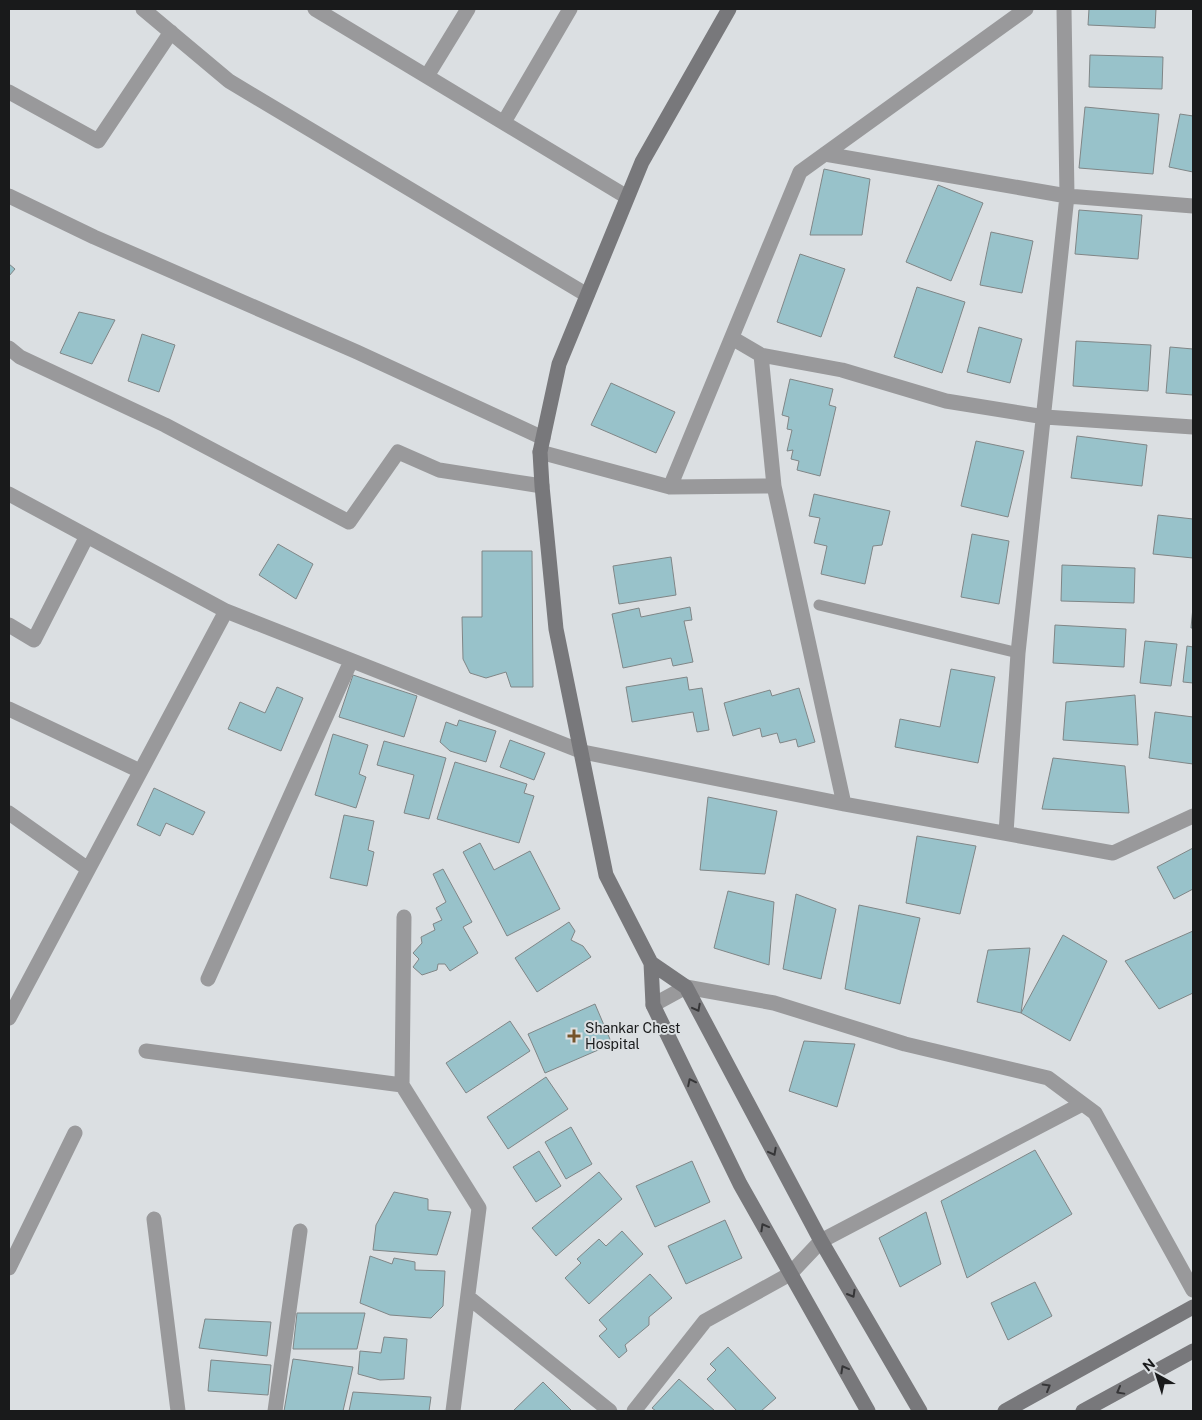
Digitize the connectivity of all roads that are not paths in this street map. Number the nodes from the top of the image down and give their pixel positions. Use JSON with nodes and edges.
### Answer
{"nodes":[{"id":1,"x":143,"y":9,"type":"edge"},
{"id":2,"x":315,"y":9,"type":"edge"},
{"id":3,"x":468,"y":9,"type":"edge"},
{"id":4,"x":570,"y":9,"type":"edge"},
{"id":5,"x":729,"y":9,"type":"edge"},
{"id":6,"x":1026,"y":9,"type":"edge"},
{"id":7,"x":1064,"y":9,"type":"edge"},
{"id":8,"x":171,"y":32,"type":"junction"},
{"id":9,"x":427,"y":76,"type":"junction"},
{"id":10,"x":9,"y":92,"type":"edge"},
{"id":11,"x":504,"y":122,"type":"junction"},
{"id":12,"x":825,"y":154,"type":"junction"},
{"id":13,"x":9,"y":196,"type":"edge"},
{"id":14,"x":627,"y":196,"type":"junction"},
{"id":15,"x":1067,"y":196,"type":"junction"},
{"id":16,"x":1193,"y":206,"type":"edge"},
{"id":17,"x":587,"y":295,"type":"junction"},
{"id":18,"x":732,"y":338,"type":"junction"},
{"id":19,"x":9,"y":348,"type":"edge"},
{"id":20,"x":761,"y":355,"type":"junction"},
{"id":21,"x":1045,"y":417,"type":"junction"},
{"id":22,"x":1193,"y":427,"type":"edge"},
{"id":23,"x":542,"y":445,"type":"junction"},
{"id":24,"x":542,"y":486,"type":"junction"},
{"id":25,"x":774,"y":486,"type":"junction"},
{"id":26,"x":670,"y":487,"type":"junction"},
{"id":27,"x":9,"y":494,"type":"edge"},
{"id":28,"x":87,"y":536,"type":"junction"},
{"id":29,"x":819,"y":605,"type":"dead end"},
{"id":30,"x":226,"y":611,"type":"junction"},
{"id":31,"x":9,"y":625,"type":"edge"},
{"id":32,"x":1018,"y":652,"type":"junction"},
{"id":33,"x":351,"y":661,"type":"junction"},
{"id":34,"x":9,"y":709,"type":"edge"},
{"id":35,"x":583,"y":752,"type":"junction"},
{"id":36,"x":140,"y":772,"type":"junction"},
{"id":37,"x":844,"y":804,"type":"junction"},
{"id":38,"x":9,"y":814,"type":"edge"},
{"id":39,"x":1193,"y":816,"type":"edge"},
{"id":40,"x":1006,"y":833,"type":"junction"},
{"id":41,"x":88,"y":869,"type":"junction"},
{"id":42,"x":404,"y":917,"type":"dead end"},
{"id":43,"x":651,"y":963,"type":"junction"},
{"id":44,"x":208,"y":979,"type":"dead end"},
{"id":45,"x":686,"y":987,"type":"junction"},
{"id":46,"x":653,"y":1005,"type":"junction"},
{"id":47,"x":9,"y":1018,"type":"edge"},
{"id":48,"x":146,"y":1051,"type":"dead end"},
{"id":49,"x":402,"y":1085,"type":"junction"},
{"id":50,"x":1082,"y":1104,"type":"junction"},
{"id":51,"x":75,"y":1133,"type":"dead end"},
{"id":52,"x":154,"y":1219,"type":"dead end"},
{"id":53,"x":300,"y":1231,"type":"dead end"},
{"id":54,"x":821,"y":1241,"type":"junction"},
{"id":55,"x":9,"y":1268,"type":"edge"},
{"id":56,"x":790,"y":1274,"type":"junction"},
{"id":57,"x":1193,"y":1290,"type":"edge"},
{"id":58,"x":468,"y":1297,"type":"junction"},
{"id":59,"x":1193,"y":1307,"type":"edge"},
{"id":60,"x":1193,"y":1351,"type":"edge"},
{"id":61,"x":178,"y":1411,"type":"edge"},
{"id":62,"x":275,"y":1411,"type":"edge"},
{"id":63,"x":453,"y":1411,"type":"edge"},
{"id":64,"x":610,"y":1411,"type":"edge"},
{"id":65,"x":634,"y":1411,"type":"edge"},
{"id":66,"x":868,"y":1411,"type":"edge"},
{"id":67,"x":920,"y":1411,"type":"edge"},
{"id":68,"x":1005,"y":1411,"type":"edge"},
{"id":69,"x":1082,"y":1411,"type":"edge"}],
"edges":[{"from":1,"to":8,"type":"street"},
{"from":2,"to":9,"type":"street"},
{"from":3,"to":9,"type":"street"},
{"from":4,"to":11,"type":"street"},
{"from":5,"to":14,"type":"street"},
{"from":6,"to":12,"type":"street"},
{"from":7,"to":15,"type":"street"},
{"from":8,"to":10,"type":"street"},
{"from":8,"to":17,"type":"street"},
{"from":9,"to":11,"type":"street"},
{"from":11,"to":14,"type":"street"},
{"from":12,"to":15,"type":"street"},
{"from":12,"to":18,"type":"street"},
{"from":13,"to":23,"type":"street"},
{"from":14,"to":17,"type":"street"},
{"from":15,"to":16,"type":"street"},
{"from":15,"to":21,"type":"street"},
{"from":17,"to":23,"type":"street"},
{"from":18,"to":20,"type":"street"},
{"from":18,"to":26,"type":"street"},
{"from":19,"to":24,"type":"street"},
{"from":20,"to":21,"type":"street"},
{"from":20,"to":25,"type":"street"},
{"from":21,"to":22,"type":"street"},
{"from":21,"to":32,"type":"street"},
{"from":23,"to":24,"type":"street"},
{"from":23,"to":26,"type":"street"},
{"from":24,"to":35,"type":"street"},
{"from":25,"to":26,"type":"street"},
{"from":25,"to":37,"type":"street"},
{"from":27,"to":28,"type":"street"},
{"from":28,"to":30,"type":"street"},
{"from":28,"to":31,"type":"street"},
{"from":29,"to":32,"type":"lane"},
{"from":30,"to":33,"type":"street"},
{"from":30,"to":36,"type":"street"},
{"from":32,"to":40,"type":"street"},
{"from":33,"to":35,"type":"street"},
{"from":33,"to":44,"type":"street"},
{"from":34,"to":36,"type":"street"},
{"from":35,"to":37,"type":"street"},
{"from":35,"to":43,"type":"street"},
{"from":36,"to":41,"type":"street"},
{"from":37,"to":40,"type":"street"},
{"from":38,"to":41,"type":"street"},
{"from":39,"to":40,"type":"street"},
{"from":41,"to":47,"type":"street"},
{"from":42,"to":49,"type":"street"},
{"from":43,"to":45,"type":"street"},
{"from":43,"to":46,"type":"street"},
{"from":45,"to":46,"type":"street"},
{"from":45,"to":50,"type":"street"},
{"from":45,"to":54,"type":"street","one_way":true},
{"from":56,"to":46,"type":"street","one_way":true},
{"from":48,"to":49,"type":"street"},
{"from":49,"to":58,"type":"street"},
{"from":50,"to":54,"type":"street"},
{"from":50,"to":57,"type":"street"},
{"from":51,"to":55,"type":"street"},
{"from":52,"to":61,"type":"street"},
{"from":53,"to":62,"type":"street"},
{"from":54,"to":56,"type":"street"},
{"from":54,"to":67,"type":"street","one_way":true},
{"from":56,"to":65,"type":"street"},
{"from":66,"to":56,"type":"street","one_way":true},
{"from":58,"to":63,"type":"street"},
{"from":58,"to":64,"type":"street"},
{"from":68,"to":59,"type":"street","one_way":true},
{"from":60,"to":69,"type":"street","one_way":true}]}
